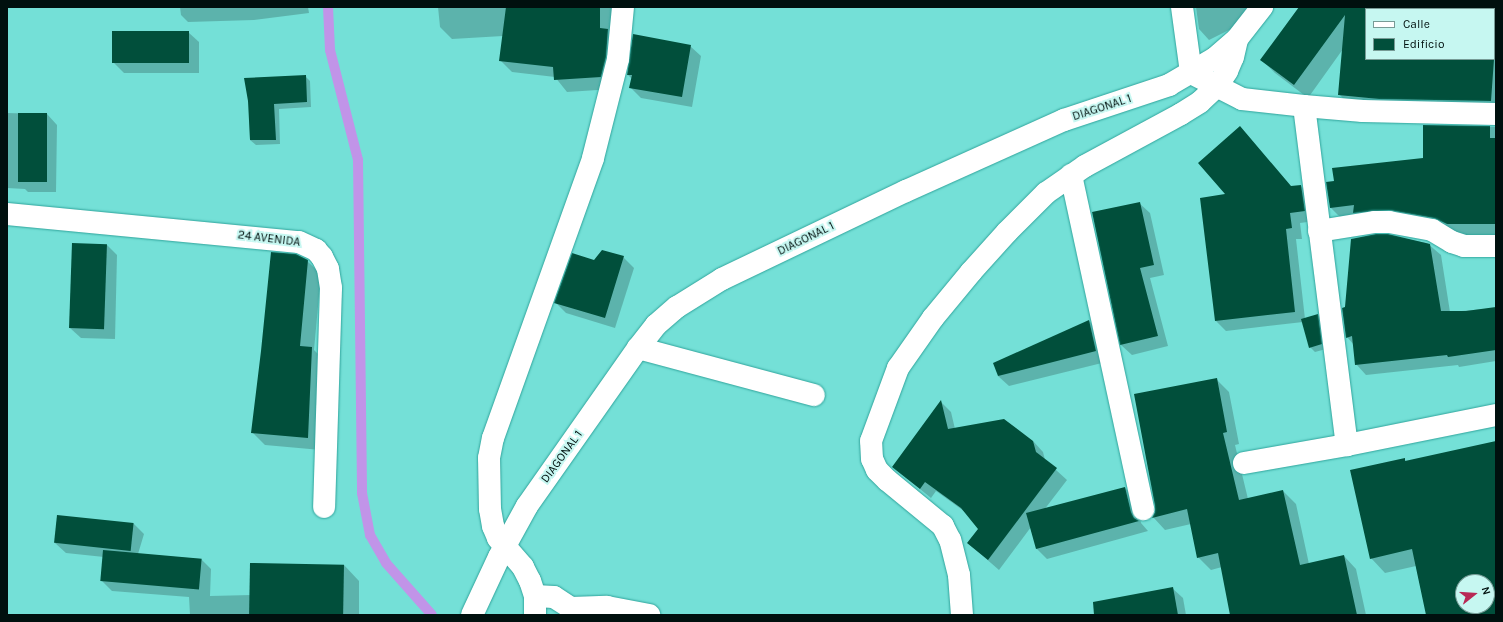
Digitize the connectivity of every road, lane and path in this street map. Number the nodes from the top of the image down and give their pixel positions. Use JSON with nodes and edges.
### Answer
{"nodes":[{"id":1,"x":622,"y":7,"type":"edge"},
{"id":2,"x":1182,"y":7,"type":"edge"},
{"id":3,"x":1262,"y":7,"type":"edge"},
{"id":4,"x":1237,"y":39,"type":"junction"},
{"id":5,"x":1191,"y":73,"type":"junction"},
{"id":6,"x":1216,"y":86,"type":"junction"},
{"id":7,"x":1304,"y":106,"type":"junction"},
{"id":8,"x":1496,"y":114,"type":"edge"},
{"id":9,"x":1072,"y":175,"type":"junction"},
{"id":10,"x":7,"y":214,"type":"edge"},
{"id":11,"x":1319,"y":231,"type":"junction"},
{"id":12,"x":1496,"y":246,"type":"edge"},
{"id":13,"x":638,"y":348,"type":"junction"},
{"id":14,"x":814,"y":395,"type":"dead end"},
{"id":15,"x":1496,"y":415,"type":"edge"},
{"id":16,"x":1347,"y":445,"type":"junction"},
{"id":17,"x":1244,"y":463,"type":"dead end"},
{"id":18,"x":324,"y":507,"type":"dead end"},
{"id":19,"x":1143,"y":509,"type":"dead end"},
{"id":20,"x":504,"y":547,"type":"junction"},
{"id":21,"x":535,"y":605,"type":"edge"},
{"id":22,"x":476,"y":608,"type":"edge"},
{"id":23,"x":579,"y":612,"type":"edge"},
{"id":24,"x":649,"y":615,"type":"edge"},
{"id":25,"x":962,"y":615,"type":"edge"}],
"edges":[{"from":1,"to":20,"type":"street"},
{"from":2,"to":5,"type":"street"},
{"from":3,"to":4,"type":"street","name":"DIAGONAL 1"},
{"from":4,"to":5,"type":"street","name":"DIAGONAL 1"},
{"from":4,"to":6,"type":"street"},
{"from":5,"to":6,"type":"street"},
{"from":5,"to":13,"type":"street","name":"DIAGONAL 1"},
{"from":6,"to":7,"type":"street"},
{"from":6,"to":9,"type":"street"},
{"from":7,"to":8,"type":"street"},
{"from":7,"to":11,"type":"street"},
{"from":9,"to":19,"type":"street"},
{"from":9,"to":25,"type":"street"},
{"from":10,"to":18,"type":"street","name":"24 AVENIDA"},
{"from":11,"to":12,"type":"street"},
{"from":11,"to":16,"type":"street"},
{"from":13,"to":14,"type":"street"},
{"from":13,"to":20,"type":"street","name":"DIAGONAL 1"},
{"from":15,"to":16,"type":"street"},
{"from":16,"to":17,"type":"street"},
{"from":20,"to":21,"type":"street"},
{"from":20,"to":22,"type":"street","name":"DIAGONAL 1"},
{"from":21,"to":23,"type":"street"},
{"from":23,"to":24,"type":"street"}]}
